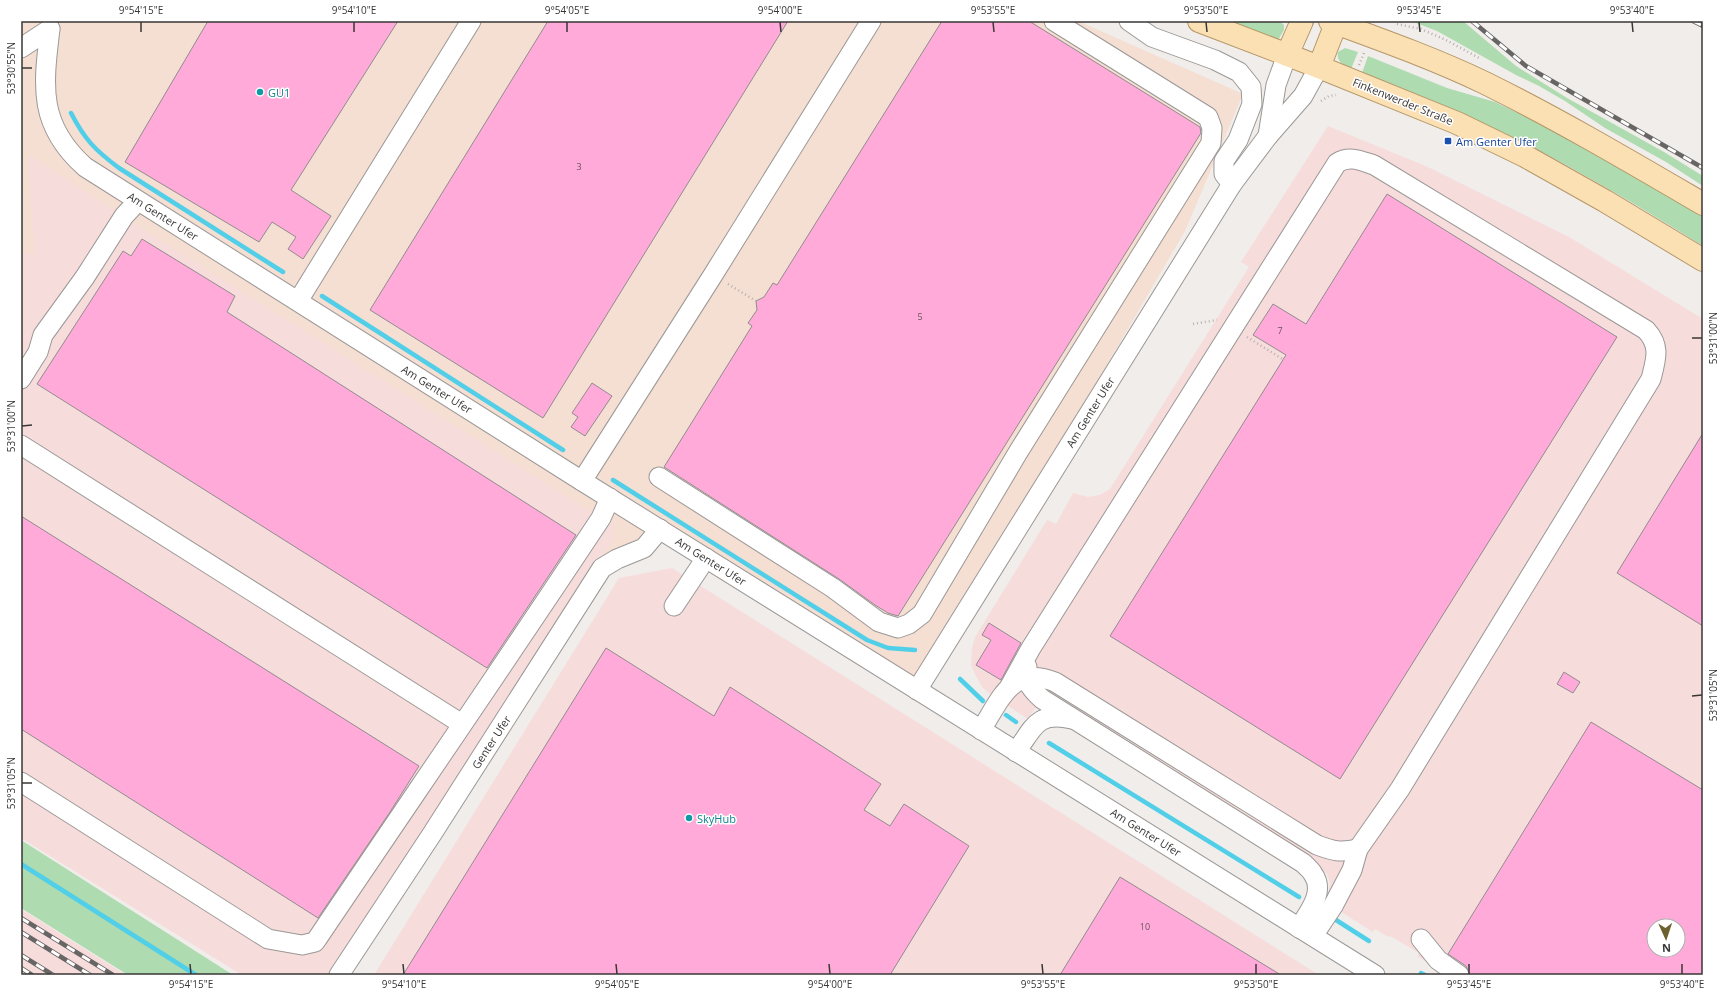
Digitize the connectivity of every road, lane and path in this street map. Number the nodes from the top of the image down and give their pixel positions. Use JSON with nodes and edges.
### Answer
{"nodes":[{"id":1,"x":471,"y":21,"type":"edge"},
{"id":2,"x":870,"y":21,"type":"edge"},
{"id":3,"x":1054,"y":21,"type":"edge"},
{"id":4,"x":1129,"y":21,"type":"edge"},
{"id":5,"x":1199,"y":21,"type":"edge"},
{"id":6,"x":1302,"y":21,"type":"edge"},
{"id":7,"x":1335,"y":22,"type":"edge"},
{"id":8,"x":47,"y":25,"type":"edge"},
{"id":9,"x":1371,"y":29,"type":"edge"},
{"id":10,"x":21,"y":48,"type":"edge"},
{"id":11,"x":1287,"y":55,"type":"junction"},
{"id":12,"x":1319,"y":67,"type":"junction"},
{"id":13,"x":1352,"y":80,"type":"junction"},
{"id":14,"x":1268,"y":136,"type":"junction"},
{"id":15,"x":1232,"y":184,"type":"junction"},
{"id":16,"x":138,"y":201,"type":"junction"},
{"id":17,"x":1703,"y":204,"type":"edge"},
{"id":18,"x":1703,"y":260,"type":"edge"},
{"id":19,"x":298,"y":301,"type":"junction"},
{"id":20,"x":21,"y":379,"type":"edge"},
{"id":21,"x":21,"y":445,"type":"edge"},
{"id":22,"x":659,"y":477,"type":"dead end"},
{"id":23,"x":582,"y":480,"type":"junction"},
{"id":24,"x":610,"y":498,"type":"junction"},
{"id":25,"x":660,"y":529,"type":"junction"},
{"id":26,"x":706,"y":558,"type":"junction"},
{"id":27,"x":674,"y":606,"type":"dead end"},
{"id":28,"x":1018,"y":682,"type":"junction"},
{"id":29,"x":917,"y":690,"type":"junction"},
{"id":30,"x":1077,"y":720,"type":"junction"},
{"id":31,"x":462,"y":724,"type":"junction"},
{"id":32,"x":981,"y":730,"type":"junction"},
{"id":33,"x":1016,"y":752,"type":"junction"},
{"id":34,"x":21,"y":782,"type":"edge"},
{"id":35,"x":1358,"y":849,"type":"junction"},
{"id":36,"x":1306,"y":932,"type":"junction"},
{"id":37,"x":1421,"y":939,"type":"dead end"},
{"id":38,"x":339,"y":975,"type":"edge"},
{"id":39,"x":1375,"y":975,"type":"edge"},
{"id":40,"x":1459,"y":975,"type":"edge"}],
"edges":[{"from":1,"to":19,"type":"street"},
{"from":2,"to":23,"type":"street"},
{"from":3,"to":22,"type":"street"},
{"from":4,"to":15,"type":"street"},
{"from":5,"to":11,"type":"main road","name":"Finkenwerder Straße"},
{"from":6,"to":11,"type":"main road"},
{"from":7,"to":9,"type":"main road"},
{"from":7,"to":12,"type":"main road"},
{"from":8,"to":10,"type":"street"},
{"from":8,"to":16,"type":"street","name":"Am Genter Ufer"},
{"from":9,"to":13,"type":"path"},
{"from":9,"to":17,"type":"main road"},
{"from":11,"to":12,"type":"main road","name":"Finkenwerder Straße"},
{"from":11,"to":14,"type":"street","name":"Am Genter Ufer"},
{"from":12,"to":13,"type":"main road","name":"Finkenwerder Straße"},
{"from":12,"to":14,"type":"street","name":"Am Genter Ufer"},
{"from":13,"to":18,"type":"main road","name":"Finkenwerder Straße"},
{"from":14,"to":15,"type":"street","name":"Am Genter Ufer"},
{"from":15,"to":29,"type":"street","name":"Am Genter Ufer"},
{"from":16,"to":19,"type":"street","name":"Am Genter Ufer"},
{"from":16,"to":20,"type":"street"},
{"from":19,"to":23,"type":"street","name":"Am Genter Ufer"},
{"from":21,"to":31,"type":"street"},
{"from":23,"to":24,"type":"street","name":"Am Genter Ufer"},
{"from":24,"to":25,"type":"street","name":"Am Genter Ufer"},
{"from":24,"to":31,"type":"street"},
{"from":25,"to":26,"type":"street","name":"Am Genter Ufer"},
{"from":25,"to":38,"type":"street","name":"Genter Ufer"},
{"from":26,"to":27,"type":"street"},
{"from":26,"to":29,"type":"street","name":"Am Genter Ufer"},
{"from":28,"to":30,"type":"street"},
{"from":28,"to":32,"type":"street"},
{"from":28,"to":35,"type":"street"},
{"from":28,"to":35,"type":"street"},
{"from":29,"to":32,"type":"street","name":"Am Genter Ufer"},
{"from":30,"to":33,"type":"street"},
{"from":30,"to":36,"type":"street"},
{"from":31,"to":34,"type":"street"},
{"from":32,"to":33,"type":"street","name":"Am Genter Ufer"},
{"from":33,"to":36,"type":"street","name":"Am Genter Ufer"},
{"from":35,"to":36,"type":"street"},
{"from":36,"to":39,"type":"street","name":"Am Genter Ufer"},
{"from":37,"to":40,"type":"street"}]}
